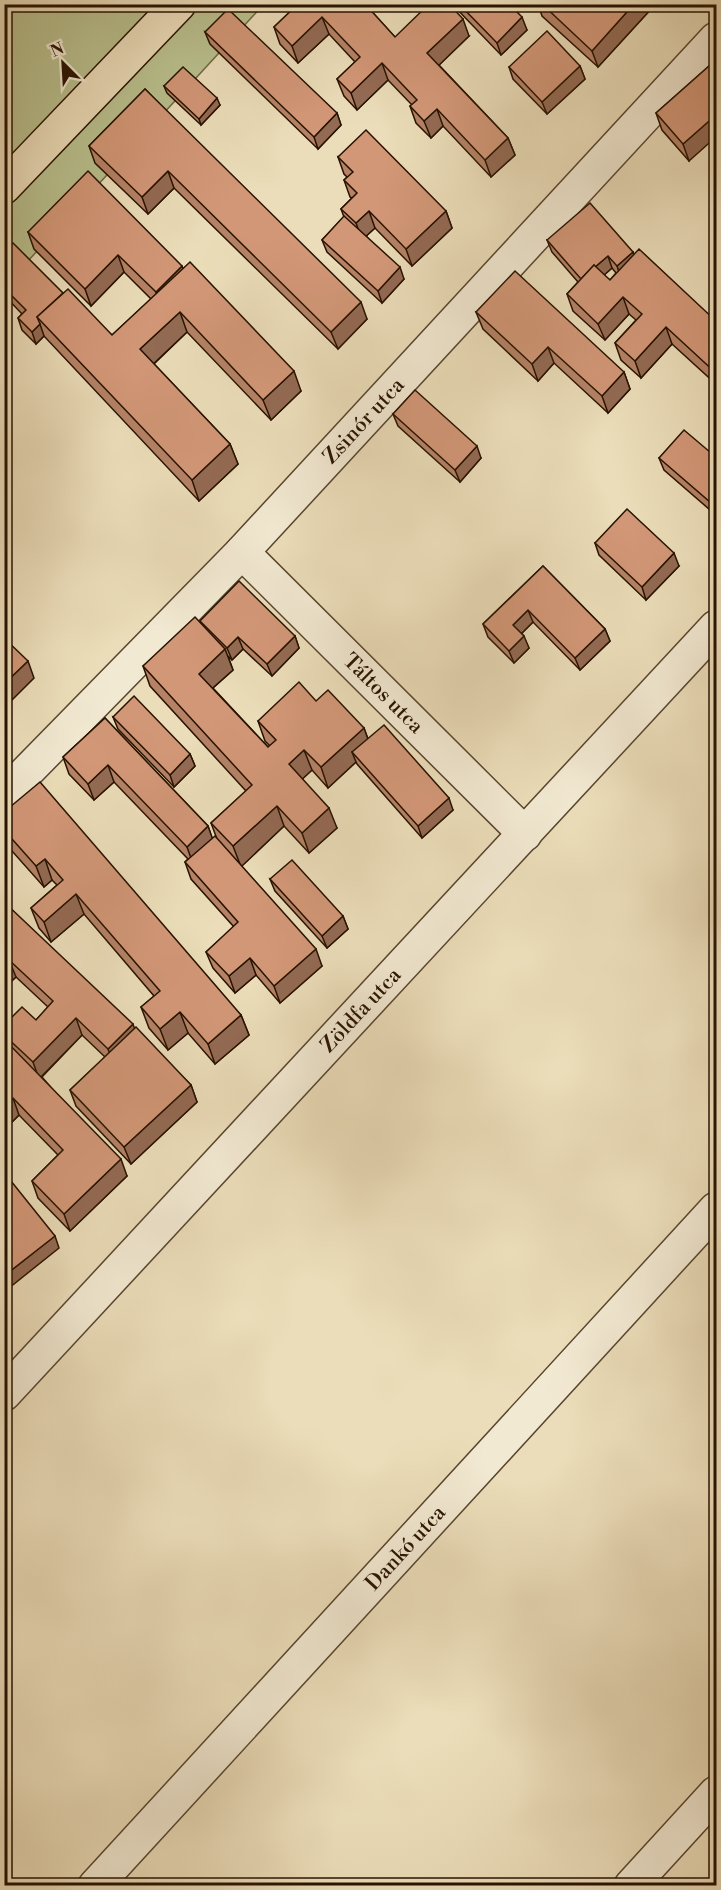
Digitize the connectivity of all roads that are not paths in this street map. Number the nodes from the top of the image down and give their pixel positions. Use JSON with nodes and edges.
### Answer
{"nodes":[{"id":1,"x":179,"y":4,"type":"edge"},
{"id":2,"x":717,"y":39,"type":"edge"},
{"id":3,"x":4,"y":187,"type":"edge"},
{"id":4,"x":242,"y":552,"type":"junction"},
{"id":5,"x":717,"y":627,"type":"edge"},
{"id":6,"x":4,"y":795,"type":"edge"},
{"id":7,"x":525,"y":834,"type":"junction"},
{"id":8,"x":717,"y":1209,"type":"edge"},
{"id":9,"x":4,"y":1394,"type":"edge"},
{"id":10,"x":717,"y":1793,"type":"edge"},
{"id":11,"x":95,"y":1886,"type":"edge"},
{"id":12,"x":631,"y":1886,"type":"edge"}],
"edges":[{"from":1,"to":3,"type":"main road"},
{"from":2,"to":4,"type":"street","name":"Zsinór utca"},
{"from":4,"to":6,"type":"street","name":"Zsinór utca"},
{"from":4,"to":7,"type":"street","name":"Táltos utca"},
{"from":5,"to":7,"type":"street","name":"Zöldfa utca"},
{"from":7,"to":9,"type":"street","name":"Zöldfa utca"},
{"from":8,"to":11,"type":"street","name":"Dankó utca"},
{"from":10,"to":12,"type":"street"}]}
